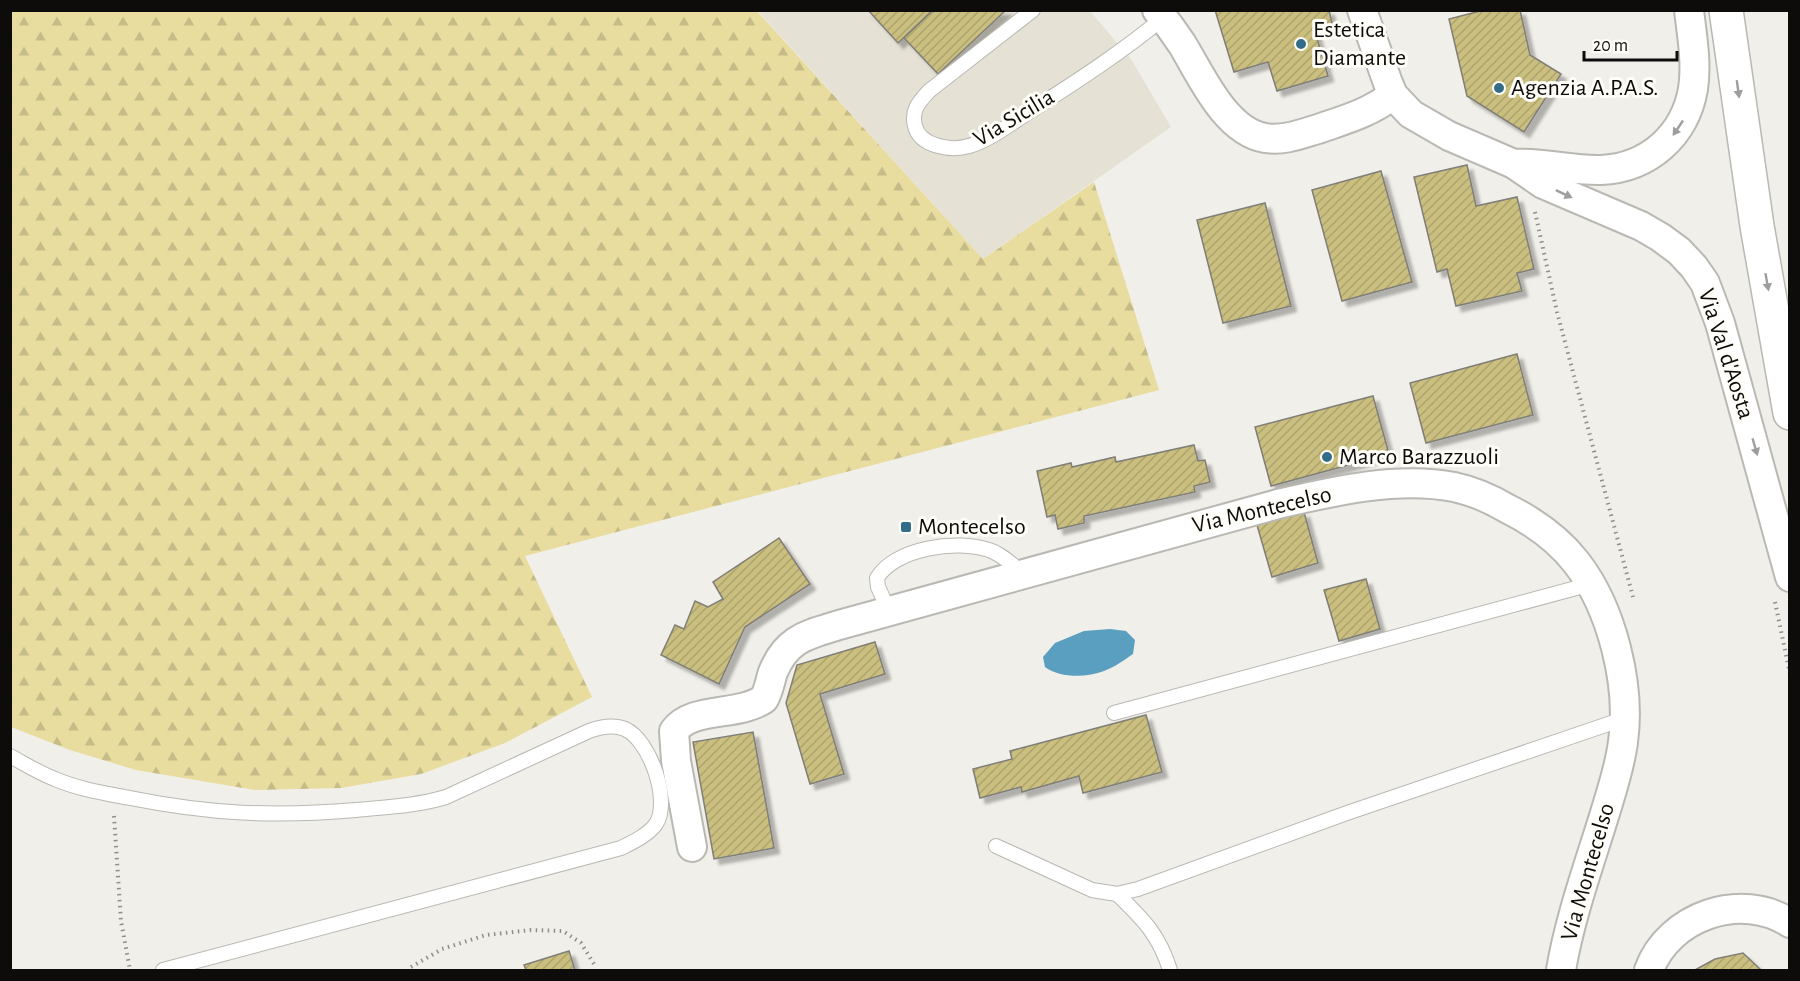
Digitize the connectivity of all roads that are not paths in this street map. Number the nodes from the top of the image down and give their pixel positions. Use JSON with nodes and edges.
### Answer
{"nodes":[{"id":1,"x":1033,"y":10,"type":"edge"},
{"id":2,"x":1362,"y":10,"type":"edge"},
{"id":3,"x":1689,"y":10,"type":"edge"},
{"id":4,"x":1726,"y":10,"type":"edge"},
{"id":5,"x":1160,"y":14,"type":"edge"},
{"id":6,"x":1394,"y":95,"type":"junction"},
{"id":7,"x":1514,"y":164,"type":"junction"},
{"id":8,"x":1790,"y":413,"type":"edge"},
{"id":9,"x":1023,"y":573,"type":"junction"},
{"id":10,"x":1591,"y":584,"type":"junction"},
{"id":11,"x":1782,"y":586,"type":"edge"},
{"id":12,"x":889,"y":611,"type":"junction"},
{"id":13,"x":1114,"y":713,"type":"dead end"},
{"id":14,"x":1626,"y":718,"type":"junction"},
{"id":15,"x":10,"y":756,"type":"edge"},
{"id":16,"x":996,"y":846,"type":"dead end"},
{"id":17,"x":692,"y":847,"type":"dead end"},
{"id":18,"x":1118,"y":894,"type":"junction"},
{"id":19,"x":1790,"y":923,"type":"edge"},
{"id":20,"x":163,"y":970,"type":"edge"},
{"id":21,"x":1170,"y":970,"type":"edge"},
{"id":22,"x":1561,"y":970,"type":"edge"},
{"id":23,"x":1649,"y":970,"type":"edge"}],
"edges":[{"from":1,"to":5,"type":"lane","name":"Via Sicilia"},
{"from":2,"to":6,"type":"street","name":"Via Val d'Aosta"},
{"from":3,"to":7,"type":"street","name":"Via Val d'Aosta","one_way":true},
{"from":4,"to":8,"type":"main road","one_way":true},
{"from":5,"to":6,"type":"street","name":"Via Sicilia"},
{"from":6,"to":7,"type":"street","name":"Via Val d'Aosta"},
{"from":7,"to":11,"type":"street","name":"Via Val d'Aosta","one_way":true},
{"from":9,"to":10,"type":"street","name":"Via Montecelso"},
{"from":9,"to":12,"type":"street","name":"Via Montecelso"},
{"from":9,"to":12,"type":"lane"},
{"from":10,"to":13,"type":"lane"},
{"from":10,"to":14,"type":"street","name":"Via Montecelso"},
{"from":12,"to":17,"type":"street","name":"Via Montecelso"},
{"from":14,"to":18,"type":"lane"},
{"from":14,"to":22,"type":"street","name":"Via Montecelso"},
{"from":15,"to":20,"type":"lane"},
{"from":16,"to":18,"type":"lane"},
{"from":18,"to":21,"type":"lane"},
{"from":19,"to":23,"type":"street"}]}
